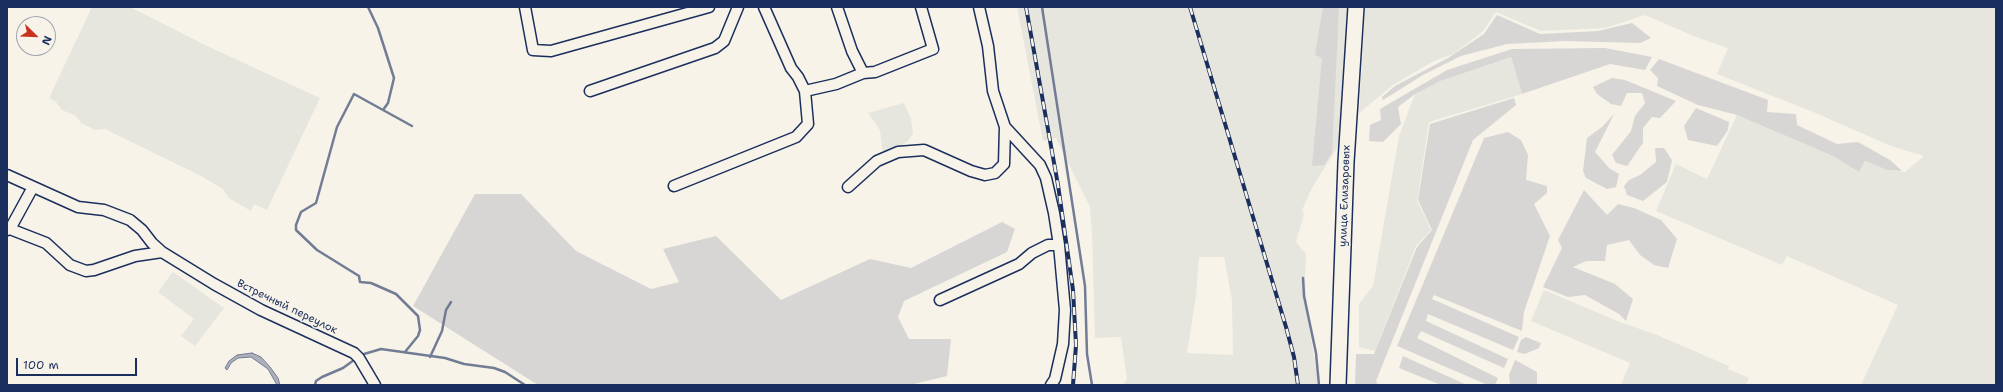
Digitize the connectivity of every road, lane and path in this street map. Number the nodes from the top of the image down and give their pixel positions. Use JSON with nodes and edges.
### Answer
{"nodes":[{"id":1,"x":524,"y":7,"type":"edge"},
{"id":2,"x":709,"y":7,"type":"edge"},
{"id":3,"x":738,"y":7,"type":"edge"},
{"id":4,"x":764,"y":7,"type":"edge"},
{"id":5,"x":837,"y":7,"type":"edge"},
{"id":6,"x":921,"y":7,"type":"edge"},
{"id":7,"x":980,"y":7,"type":"edge"},
{"id":8,"x":1356,"y":7,"type":"edge"},
{"id":9,"x":673,"y":11,"type":"edge"},
{"id":10,"x":864,"y":73,"type":"junction"},
{"id":11,"x":590,"y":91,"type":"dead end"},
{"id":12,"x":805,"y":91,"type":"junction"},
{"id":13,"x":1005,"y":127,"type":"junction"},
{"id":14,"x":7,"y":175,"type":"edge"},
{"id":15,"x":674,"y":186,"type":"dead end"},
{"id":16,"x":33,"y":187,"type":"junction"},
{"id":17,"x":848,"y":187,"type":"dead end"},
{"id":18,"x":8,"y":230,"type":"edge"},
{"id":19,"x":1059,"y":245,"type":"junction"},
{"id":20,"x":162,"y":252,"type":"junction"},
{"id":21,"x":940,"y":300,"type":"dead end"},
{"id":22,"x":1054,"y":383,"type":"edge"},
{"id":23,"x":375,"y":385,"type":"edge"},
{"id":24,"x":1338,"y":385,"type":"edge"}],
"edges":[{"from":1,"to":9,"type":"street"},
{"from":2,"to":9,"type":"street"},
{"from":3,"to":11,"type":"street"},
{"from":4,"to":12,"type":"street"},
{"from":5,"to":10,"type":"street"},
{"from":6,"to":10,"type":"street"},
{"from":7,"to":13,"type":"street"},
{"from":8,"to":24,"type":"main road","name":"улица Елизаровых"},
{"from":10,"to":12,"type":"street"},
{"from":12,"to":15,"type":"street"},
{"from":13,"to":17,"type":"street"},
{"from":13,"to":19,"type":"street"},
{"from":14,"to":16,"type":"street","name":"Встречный переулок"},
{"from":16,"to":18,"type":"street"},
{"from":16,"to":20,"type":"street","name":"Встречный переулок"},
{"from":18,"to":20,"type":"street"},
{"from":19,"to":21,"type":"street"},
{"from":19,"to":22,"type":"street"},
{"from":20,"to":23,"type":"street","name":"Встречный переулок"}]}
